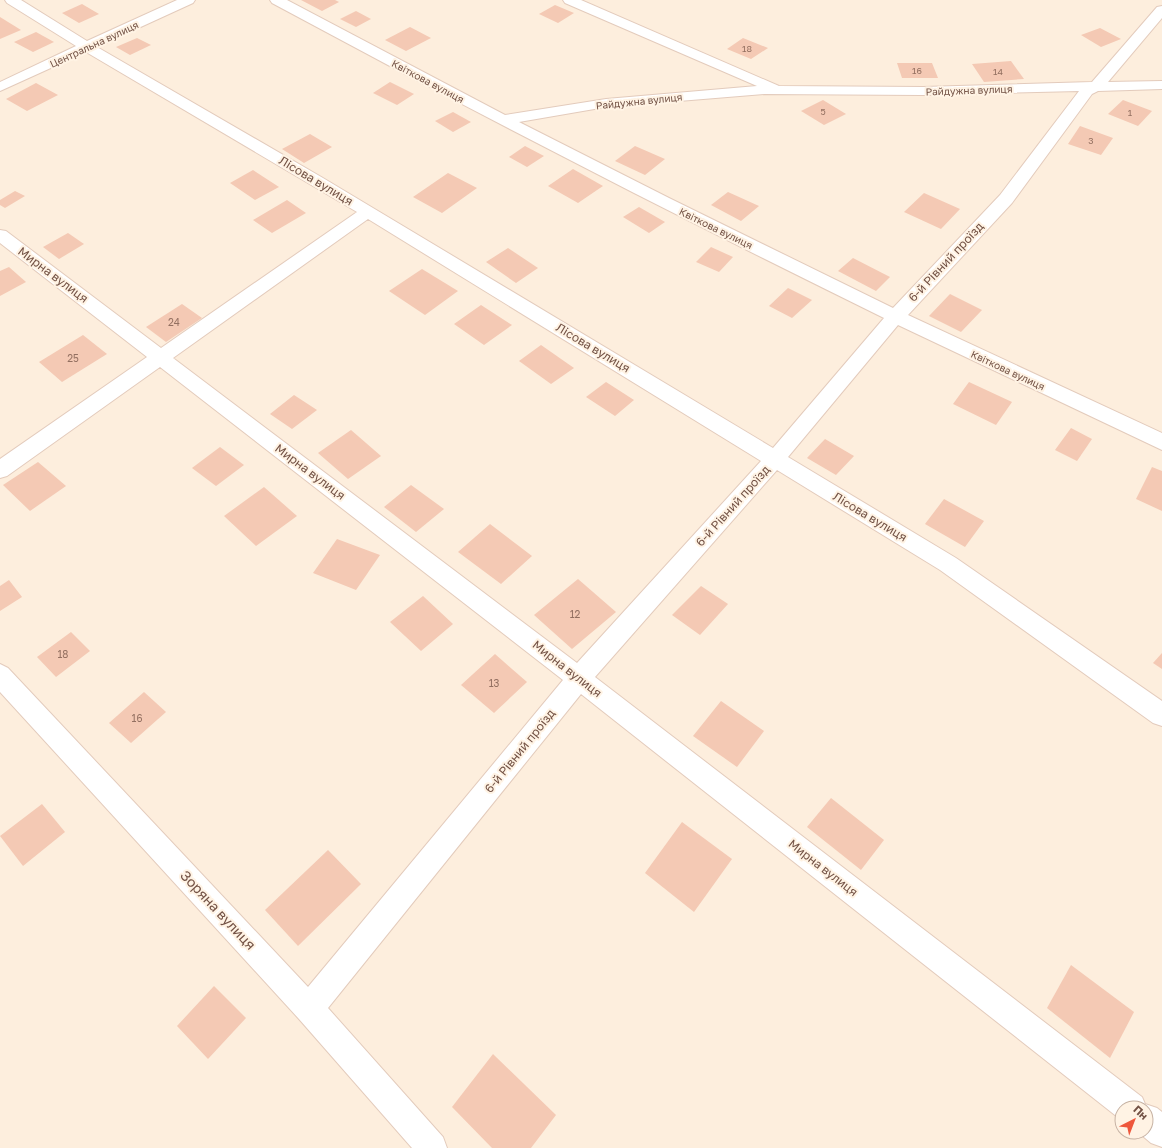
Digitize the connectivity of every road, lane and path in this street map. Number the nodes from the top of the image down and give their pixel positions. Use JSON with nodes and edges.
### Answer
{"nodes":[{"id":1,"x":12,"y":0,"type":"edge"},
{"id":2,"x":188,"y":0,"type":"edge"},
{"id":3,"x":277,"y":0,"type":"edge"},
{"id":4,"x":570,"y":0,"type":"edge"},
{"id":5,"x":1162,"y":10,"type":"edge"},
{"id":6,"x":87,"y":47,"type":"junction"},
{"id":7,"x":1162,"y":85,"type":"edge"},
{"id":8,"x":1097,"y":86,"type":"junction"},
{"id":9,"x":0,"y":87,"type":"edge"},
{"id":10,"x":776,"y":90,"type":"junction"},
{"id":11,"x":503,"y":120,"type":"junction"},
{"id":12,"x":368,"y":212,"type":"junction"},
{"id":13,"x":0,"y":235,"type":"edge"},
{"id":14,"x":895,"y":317,"type":"junction"},
{"id":15,"x":160,"y":358,"type":"junction"},
{"id":16,"x":1162,"y":442,"type":"edge"},
{"id":17,"x":775,"y":459,"type":"junction"},
{"id":18,"x":0,"y":470,"type":"edge"},
{"id":19,"x":0,"y":676,"type":"edge"},
{"id":20,"x":579,"y":678,"type":"junction"},
{"id":21,"x":1162,"y":715,"type":"edge"},
{"id":22,"x":309,"y":1009,"type":"junction"},
{"id":23,"x":1121,"y":1100,"type":"edge"},
{"id":24,"x":1154,"y":1126,"type":"edge"},
{"id":25,"x":1162,"y":1132,"type":"edge"},
{"id":26,"x":432,"y":1148,"type":"edge"}],
"edges":[{"from":1,"to":6,"type":"street","name":"Лісова вулиця"},
{"from":2,"to":6,"type":"street","name":"Центральна вулиця"},
{"from":3,"to":11,"type":"street","name":"Квіткова вулиця"},
{"from":4,"to":10,"type":"street","name":"Райдужна вулиця"},
{"from":5,"to":8,"type":"street","name":"6-й Рівний проїзд"},
{"from":6,"to":9,"type":"street","name":"Центральна вулиця"},
{"from":6,"to":12,"type":"street","name":"Лісова вулиця"},
{"from":7,"to":8,"type":"street","name":"Райдужна вулиця"},
{"from":8,"to":10,"type":"street","name":"Райдужна вулиця"},
{"from":8,"to":14,"type":"street","name":"6-й Рівний проїзд"},
{"from":10,"to":11,"type":"street","name":"Райдужна вулиця"},
{"from":11,"to":14,"type":"street","name":"Квіткова вулиця"},
{"from":12,"to":15,"type":"street"},
{"from":12,"to":17,"type":"street","name":"Лісова вулиця"},
{"from":13,"to":15,"type":"street","name":"Мирна вулиця"},
{"from":14,"to":16,"type":"street","name":"Квіткова вулиця"},
{"from":14,"to":17,"type":"street","name":"6-й Рівний проїзд"},
{"from":15,"to":18,"type":"street"},
{"from":15,"to":20,"type":"street","name":"Мирна вулиця"},
{"from":17,"to":20,"type":"street","name":"6-й Рівний проїзд"},
{"from":17,"to":21,"type":"street","name":"Лісова вулиця"},
{"from":19,"to":22,"type":"street","name":"Зоряна вулиця"},
{"from":20,"to":22,"type":"street","name":"6-й Рівний проїзд"},
{"from":20,"to":23,"type":"street","name":"Мирна вулиця"},
{"from":22,"to":26,"type":"street","name":"Зоряна вулиця"},
{"from":24,"to":25,"type":"street"}]}
